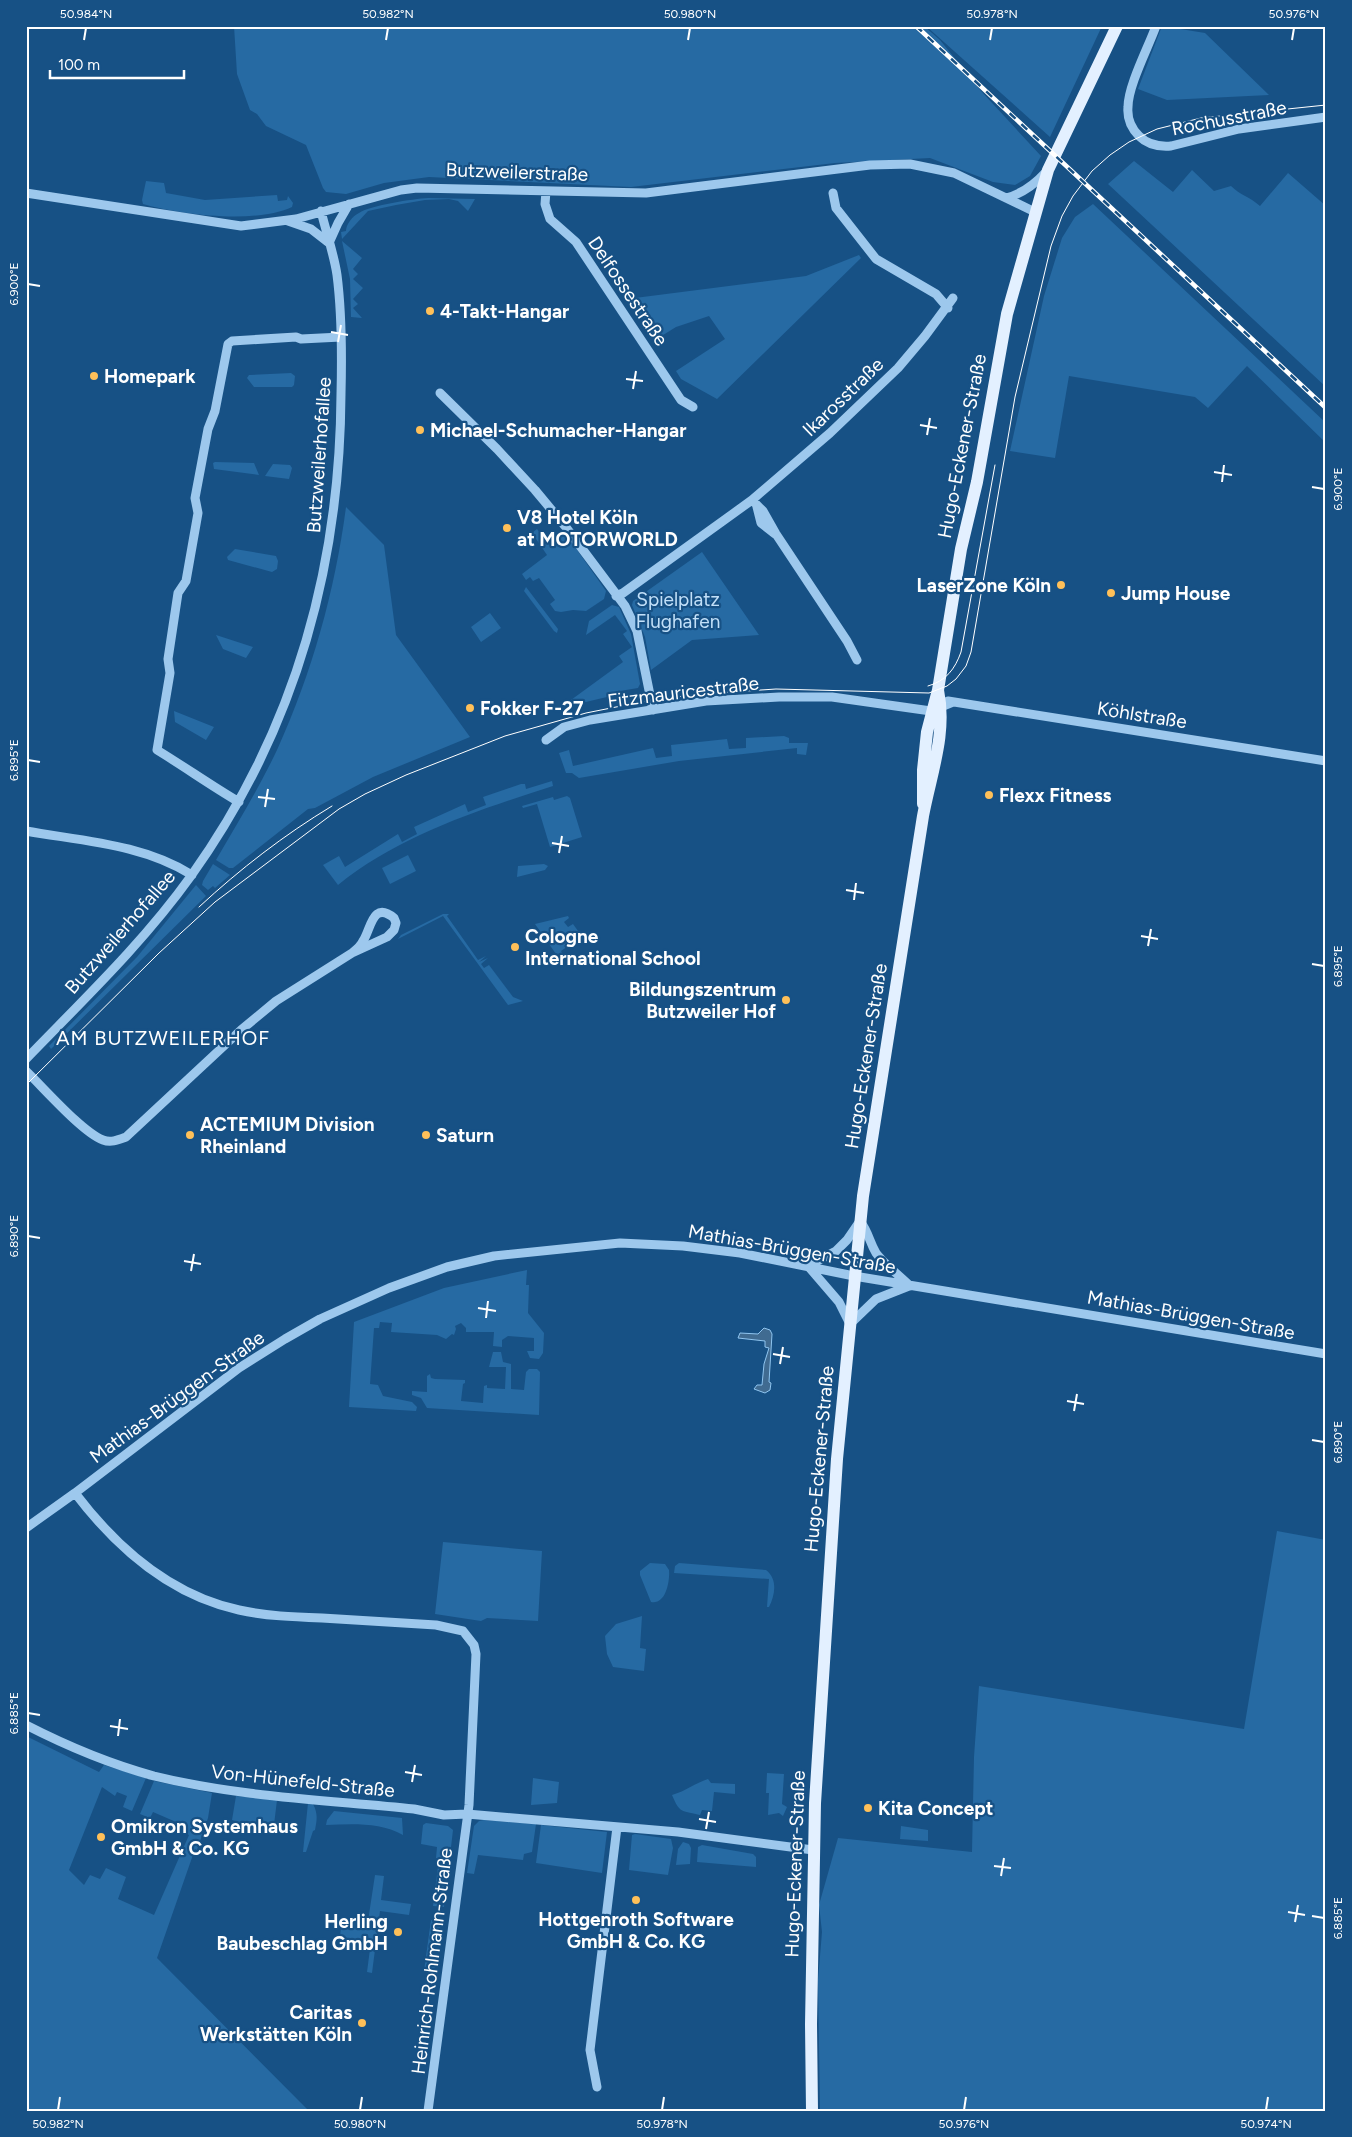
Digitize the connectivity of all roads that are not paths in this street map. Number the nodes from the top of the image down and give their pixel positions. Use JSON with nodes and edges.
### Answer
{"nodes":[{"id":1,"x":1117,"y":26,"type":"edge"},
{"id":2,"x":1156,"y":26,"type":"edge"},
{"id":3,"x":1326,"y":117,"type":"edge"},
{"id":4,"x":1048,"y":170,"type":"junction"},
{"id":5,"x":546,"y":191,"type":"junction"},
{"id":6,"x":26,"y":193,"type":"edge"},
{"id":7,"x":833,"y":193,"type":"dead end"},
{"id":8,"x":1006,"y":198,"type":"junction"},
{"id":9,"x":349,"y":204,"type":"junction"},
{"id":10,"x":321,"y":210,"type":"junction"},
{"id":11,"x":1035,"y":212,"type":"junction"},
{"id":12,"x":287,"y":220,"type":"junction"},
{"id":13,"x":329,"y":243,"type":"junction"},
{"id":14,"x":954,"y":298,"type":"dead end"},
{"id":15,"x":948,"y":308,"type":"junction"},
{"id":16,"x":341,"y":337,"type":"junction"},
{"id":17,"x":440,"y":392,"type":"dead end"},
{"id":18,"x":693,"y":407,"type":"dead end"},
{"id":19,"x":754,"y":503,"type":"junction"},
{"id":20,"x":616,"y":596,"type":"junction"},
{"id":21,"x":857,"y":660,"type":"dead end"},
{"id":22,"x":938,"y":690,"type":"junction"},
{"id":23,"x":653,"y":710,"type":"junction"},
{"id":24,"x":938,"y":713,"type":"junction"},
{"id":25,"x":546,"y":740,"type":"dead end"},
{"id":26,"x":1326,"y":761,"type":"edge"},
{"id":27,"x":238,"y":802,"type":"junction"},
{"id":28,"x":923,"y":816,"type":"junction"},
{"id":29,"x":26,"y":831,"type":"edge"},
{"id":30,"x":192,"y":875,"type":"junction"},
{"id":31,"x":352,"y":953,"type":"junction"},
{"id":32,"x":26,"y":1059,"type":"edge"},
{"id":33,"x":26,"y":1071,"type":"edge"},
{"id":34,"x":860,"y":1221,"type":"junction"},
{"id":35,"x":808,"y":1266,"type":"junction"},
{"id":36,"x":854,"y":1276,"type":"junction"},
{"id":37,"x":910,"y":1286,"type":"junction"},
{"id":38,"x":850,"y":1324,"type":"junction"},
{"id":39,"x":1326,"y":1354,"type":"edge"},
{"id":40,"x":75,"y":1493,"type":"junction"},
{"id":41,"x":26,"y":1528,"type":"edge"},
{"id":42,"x":26,"y":1725,"type":"edge"},
{"id":43,"x":467,"y":1814,"type":"junction"},
{"id":44,"x":617,"y":1827,"type":"junction"},
{"id":45,"x":813,"y":1850,"type":"junction"},
{"id":46,"x":597,"y":2087,"type":"dead end"},
{"id":47,"x":428,"y":2111,"type":"edge"},
{"id":48,"x":812,"y":2111,"type":"edge"}],
"edges":[{"from":1,"to":4,"type":"main road"},
{"from":2,"to":3,"type":"street","name":"Rochusstraße"},
{"from":4,"to":8,"type":"street"},
{"from":4,"to":11,"type":"main road"},
{"from":5,"to":8,"type":"street","name":"Butzweilerstraße"},
{"from":5,"to":9,"type":"street","name":"Butzweilerstraße"},
{"from":5,"to":18,"type":"street","name":"Delfossestraße"},
{"from":6,"to":12,"type":"street","name":"Butzweilerstraße"},
{"from":7,"to":15,"type":"street"},
{"from":8,"to":11,"type":"street","name":"Butzweilerstraße"},
{"from":9,"to":10,"type":"street","name":"Butzweilerstraße"},
{"from":9,"to":13,"type":"street"},
{"from":10,"to":12,"type":"street","name":"Butzweilerstraße"},
{"from":10,"to":13,"type":"street","name":"Butzweilerhofallee"},
{"from":11,"to":22,"type":"main road","name":"Hugo-Eckener-Straße"},
{"from":12,"to":13,"type":"street"},
{"from":13,"to":16,"type":"street","name":"Butzweilerhofallee"},
{"from":14,"to":15,"type":"street","name":"Ikarosstraße"},
{"from":15,"to":19,"type":"street","name":"Ikarosstraße"},
{"from":16,"to":27,"type":"street","name":"Butzweilerhofallee"},
{"from":16,"to":27,"type":"street"},
{"from":17,"to":20,"type":"street"},
{"from":19,"to":20,"type":"street","name":"Ikarosstraße"},
{"from":19,"to":21,"type":"street"},
{"from":20,"to":23,"type":"street"},
{"from":22,"to":24,"type":"main road","name":"Hugo-Eckener-Straße"},
{"from":22,"to":24,"type":"street"},
{"from":23,"to":24,"type":"street","name":"Fitzmauricestraße"},
{"from":23,"to":25,"type":"street","name":"Fitzmauricestraße"},
{"from":24,"to":26,"type":"street","name":"Köhlstraße"},
{"from":24,"to":28,"type":"main road","name":"Hugo-Eckener-Straße"},
{"from":24,"to":28,"type":"main road","name":"Hugo-Eckener-Straße"},
{"from":27,"to":30,"type":"street","name":"Butzweilerhofallee"},
{"from":28,"to":34,"type":"main road","name":"Hugo-Eckener-Straße"},
{"from":29,"to":30,"type":"street"},
{"from":30,"to":32,"type":"street","name":"Butzweilerhofallee"},
{"from":31,"to":31,"type":"street"},
{"from":31,"to":33,"type":"street"},
{"from":34,"to":35,"type":"street"},
{"from":34,"to":36,"type":"main road","name":"Hugo-Eckener-Straße"},
{"from":34,"to":37,"type":"street"},
{"from":35,"to":36,"type":"street","name":"Mathias-Brüggen-Straße"},
{"from":35,"to":38,"type":"street"},
{"from":35,"to":40,"type":"street","name":"Mathias-Brüggen-Straße"},
{"from":36,"to":37,"type":"street","name":"Mathias-Brüggen-Straße"},
{"from":36,"to":38,"type":"main road","name":"Hugo-Eckener-Straße"},
{"from":37,"to":38,"type":"street"},
{"from":37,"to":39,"type":"street","name":"Mathias-Brüggen-Straße"},
{"from":38,"to":45,"type":"main road","name":"Hugo-Eckener-Straße"},
{"from":40,"to":41,"type":"street","name":"Mathias-Brüggen-Straße"},
{"from":40,"to":43,"type":"street","name":"Heinrich-Rohlmann-Straße"},
{"from":42,"to":43,"type":"street","name":"Von-Hünefeld-Straße"},
{"from":43,"to":44,"type":"street","name":"Von-Hünefeld-Straße"},
{"from":43,"to":47,"type":"street","name":"Heinrich-Rohlmann-Straße"},
{"from":44,"to":45,"type":"street","name":"Von-Hünefeld-Straße"},
{"from":44,"to":46,"type":"street"},
{"from":45,"to":48,"type":"main road","name":"Hugo-Eckener-Straße"}]}
